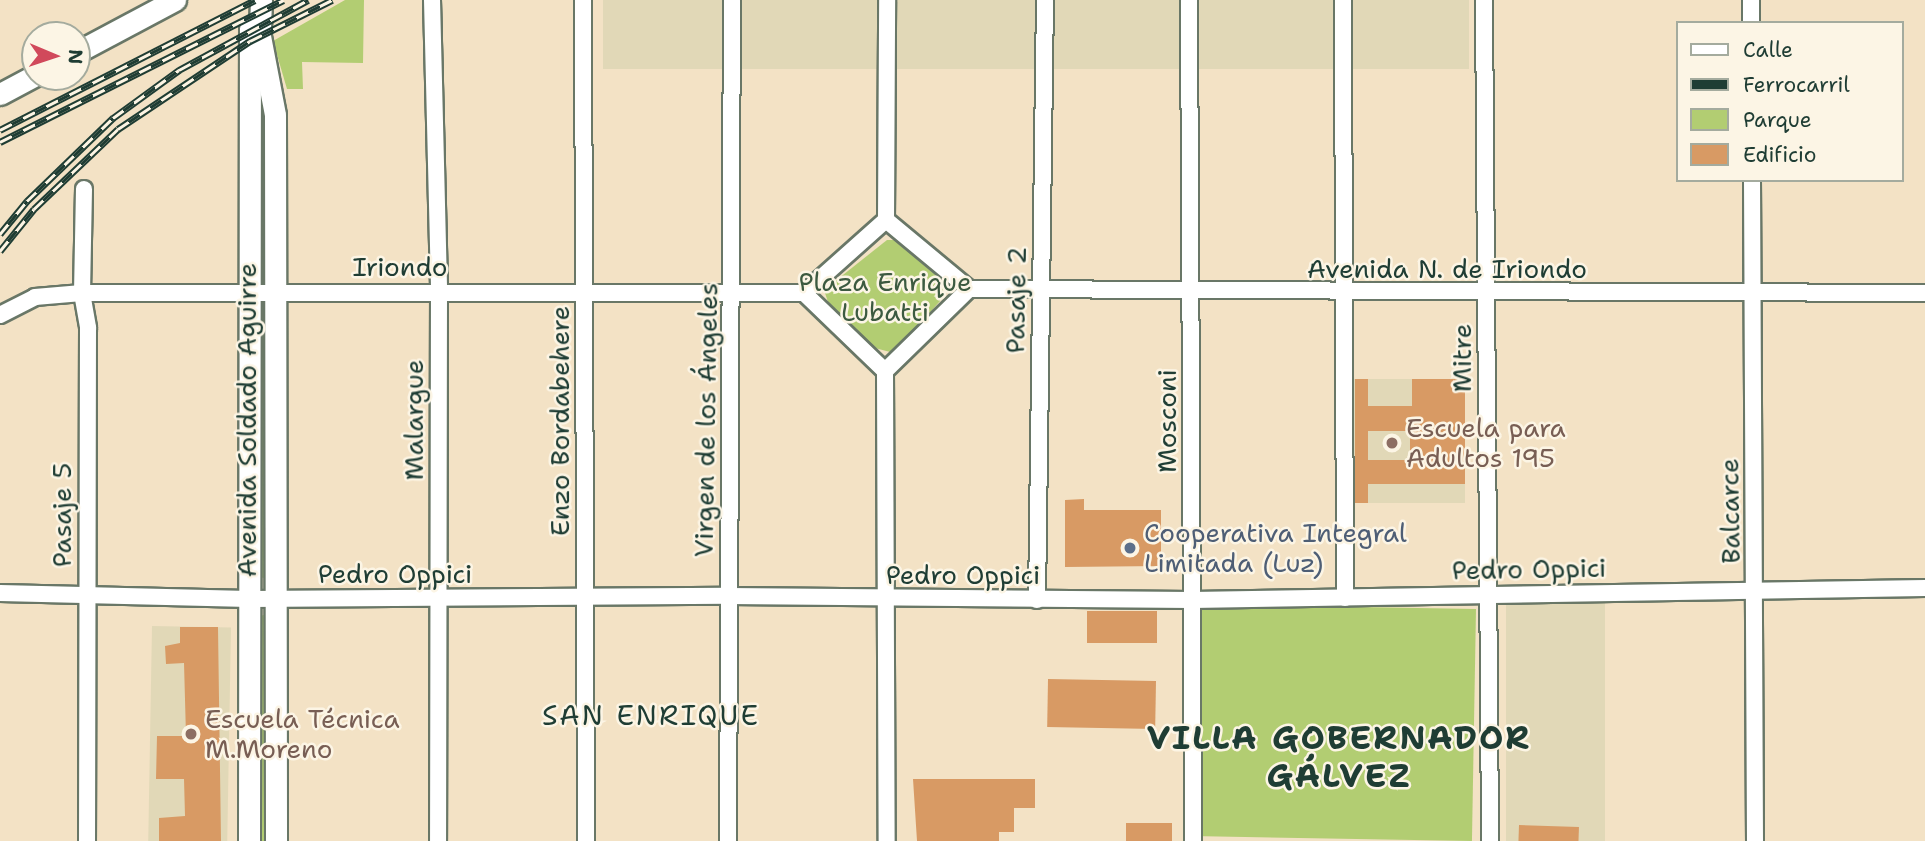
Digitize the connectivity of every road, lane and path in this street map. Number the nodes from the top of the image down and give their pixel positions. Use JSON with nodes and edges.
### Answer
{"nodes":[{"id":1,"x":175,"y":0,"type":"edge"},
{"id":2,"x":250,"y":0,"type":"edge"},
{"id":3,"x":261,"y":0,"type":"edge"},
{"id":4,"x":432,"y":0,"type":"edge"},
{"id":5,"x":583,"y":0,"type":"edge"},
{"id":6,"x":732,"y":0,"type":"edge"},
{"id":7,"x":887,"y":0,"type":"edge"},
{"id":8,"x":1045,"y":0,"type":"edge"},
{"id":9,"x":1189,"y":0,"type":"edge"},
{"id":10,"x":1343,"y":0,"type":"edge"},
{"id":11,"x":1484,"y":0,"type":"edge"},
{"id":12,"x":1751,"y":0,"type":"edge"},
{"id":13,"x":1751,"y":21,"type":"edge"},
{"id":14,"x":91,"y":45,"type":"edge"},
{"id":15,"x":21,"y":83,"type":"edge"},
{"id":16,"x":0,"y":94,"type":"edge"},
{"id":17,"x":1752,"y":182,"type":"edge"},
{"id":18,"x":84,"y":189,"type":"dead end"},
{"id":19,"x":886,"y":220,"type":"junction"},
{"id":20,"x":969,"y":289,"type":"junction"},
{"id":21,"x":248,"y":291,"type":"junction"},
{"id":22,"x":275,"y":291,"type":"junction"},
{"id":23,"x":439,"y":291,"type":"junction"},
{"id":24,"x":1041,"y":291,"type":"junction"},
{"id":25,"x":584,"y":292,"type":"junction"},
{"id":26,"x":82,"y":293,"type":"junction"},
{"id":27,"x":731,"y":293,"type":"junction"},
{"id":28,"x":804,"y":293,"type":"junction"},
{"id":29,"x":1752,"y":293,"type":"junction"},
{"id":30,"x":1925,"y":293,"type":"edge"},
{"id":31,"x":1191,"y":294,"type":"junction"},
{"id":32,"x":1344,"y":294,"type":"junction"},
{"id":33,"x":1486,"y":295,"type":"junction"},
{"id":34,"x":0,"y":315,"type":"edge"},
{"id":35,"x":885,"y":371,"type":"junction"},
{"id":36,"x":1925,"y":588,"type":"edge"},
{"id":37,"x":1755,"y":591,"type":"junction"},
{"id":38,"x":0,"y":593,"type":"edge"},
{"id":39,"x":1488,"y":594,"type":"junction"},
{"id":40,"x":728,"y":596,"type":"junction"},
{"id":41,"x":86,"y":597,"type":"junction"},
{"id":42,"x":438,"y":597,"type":"junction"},
{"id":43,"x":1345,"y":597,"type":"junction"},
{"id":44,"x":585,"y":598,"type":"junction"},
{"id":45,"x":249,"y":599,"type":"junction"},
{"id":46,"x":276,"y":599,"type":"junction"},
{"id":47,"x":886,"y":599,"type":"junction"},
{"id":48,"x":1037,"y":600,"type":"junction"},
{"id":49,"x":1192,"y":600,"type":"junction"},
{"id":50,"x":88,"y":841,"type":"edge"},
{"id":51,"x":249,"y":841,"type":"edge"},
{"id":52,"x":276,"y":841,"type":"edge"},
{"id":53,"x":438,"y":841,"type":"edge"},
{"id":54,"x":586,"y":841,"type":"edge"},
{"id":55,"x":728,"y":841,"type":"edge"},
{"id":56,"x":887,"y":841,"type":"edge"},
{"id":57,"x":1194,"y":841,"type":"edge"},
{"id":58,"x":1490,"y":841,"type":"edge"},
{"id":59,"x":1755,"y":841,"type":"edge"}],
"edges":[{"from":1,"to":14,"type":"main road"},
{"from":2,"to":21,"type":"main road","name":"Avenida Soldado Aguirre"},
{"from":3,"to":22,"type":"main road","name":"Avenida Soldado Aguirre"},
{"from":4,"to":23,"type":"street","name":"Malargue"},
{"from":5,"to":25,"type":"street","name":"Enzo Bordabehere"},
{"from":6,"to":27,"type":"street","name":"Virgen de los Ángeles"},
{"from":7,"to":19,"type":"street"},
{"from":8,"to":24,"type":"street","name":"Pasaje 2"},
{"from":9,"to":31,"type":"street","name":"Mosconi"},
{"from":10,"to":32,"type":"street"},
{"from":11,"to":33,"type":"street","name":"Mitre"},
{"from":12,"to":13,"type":"street"},
{"from":15,"to":16,"type":"main road"},
{"from":17,"to":29,"type":"street","name":"Balcarce"},
{"from":18,"to":26,"type":"street","name":"Pasaje 5"},
{"from":19,"to":20,"type":"street"},
{"from":19,"to":28,"type":"street"},
{"from":20,"to":24,"type":"street","name":"Avenida N. de Iriondo"},
{"from":20,"to":35,"type":"street"},
{"from":21,"to":22,"type":"street","name":"Iriondo"},
{"from":21,"to":26,"type":"street","name":"Iriondo"},
{"from":21,"to":45,"type":"main road","name":"Avenida Soldado Aguirre"},
{"from":22,"to":23,"type":"street","name":"Iriondo"},
{"from":22,"to":46,"type":"main road","name":"Avenida Soldado Aguirre"},
{"from":23,"to":25,"type":"street","name":"Iriondo"},
{"from":23,"to":42,"type":"street","name":"Malargue"},
{"from":24,"to":31,"type":"street","name":"Avenida N. de Iriondo"},
{"from":24,"to":48,"type":"street","name":"Pasaje 2"},
{"from":25,"to":27,"type":"street","name":"Iriondo"},
{"from":25,"to":44,"type":"street","name":"Enzo Bordabehere"},
{"from":26,"to":34,"type":"street","name":"Iriondo"},
{"from":26,"to":41,"type":"street","name":"Pasaje 5"},
{"from":27,"to":28,"type":"street","name":"Iriondo"},
{"from":27,"to":40,"type":"street","name":"Virgen de los Ángeles"},
{"from":28,"to":35,"type":"street"},
{"from":29,"to":30,"type":"street","name":"Avenida N. de Iriondo"},
{"from":29,"to":33,"type":"street","name":"Avenida N. de Iriondo"},
{"from":29,"to":37,"type":"street","name":"Balcarce"},
{"from":31,"to":32,"type":"street","name":"Avenida N. de Iriondo"},
{"from":31,"to":49,"type":"street","name":"Mosconi"},
{"from":32,"to":33,"type":"street","name":"Avenida N. de Iriondo"},
{"from":32,"to":43,"type":"street"},
{"from":33,"to":39,"type":"street","name":"Mitre"},
{"from":35,"to":47,"type":"street"},
{"from":36,"to":37,"type":"street","name":"Pedro Oppici"},
{"from":37,"to":39,"type":"street","name":"Pedro Oppici"},
{"from":37,"to":59,"type":"street","name":"Balcarce"},
{"from":38,"to":41,"type":"street","name":"Pedro Oppici"},
{"from":39,"to":43,"type":"street","name":"Pedro Oppici"},
{"from":39,"to":58,"type":"street","name":"Mitre"},
{"from":40,"to":44,"type":"street","name":"Pedro Oppici"},
{"from":40,"to":47,"type":"street","name":"Pedro Oppici"},
{"from":40,"to":55,"type":"street","name":"Virgen de los Ángeles"},
{"from":41,"to":45,"type":"street","name":"Pedro Oppici"},
{"from":41,"to":50,"type":"street","name":"Pasaje 5"},
{"from":42,"to":44,"type":"street","name":"Pedro Oppici"},
{"from":42,"to":46,"type":"street","name":"Pedro Oppici"},
{"from":42,"to":53,"type":"street","name":"Malargue"},
{"from":43,"to":49,"type":"street","name":"Pedro Oppici"},
{"from":44,"to":54,"type":"street","name":"Enzo Bordabehere"},
{"from":45,"to":46,"type":"street","name":"Pedro Oppici"},
{"from":45,"to":51,"type":"main road","name":"Avenida Soldado Aguirre"},
{"from":46,"to":52,"type":"main road","name":"Avenida Soldado Aguirre"},
{"from":47,"to":48,"type":"street","name":"Pedro Oppici"},
{"from":47,"to":56,"type":"street"},
{"from":48,"to":49,"type":"street","name":"Pedro Oppici"},
{"from":49,"to":57,"type":"street","name":"Mosconi"}]}
